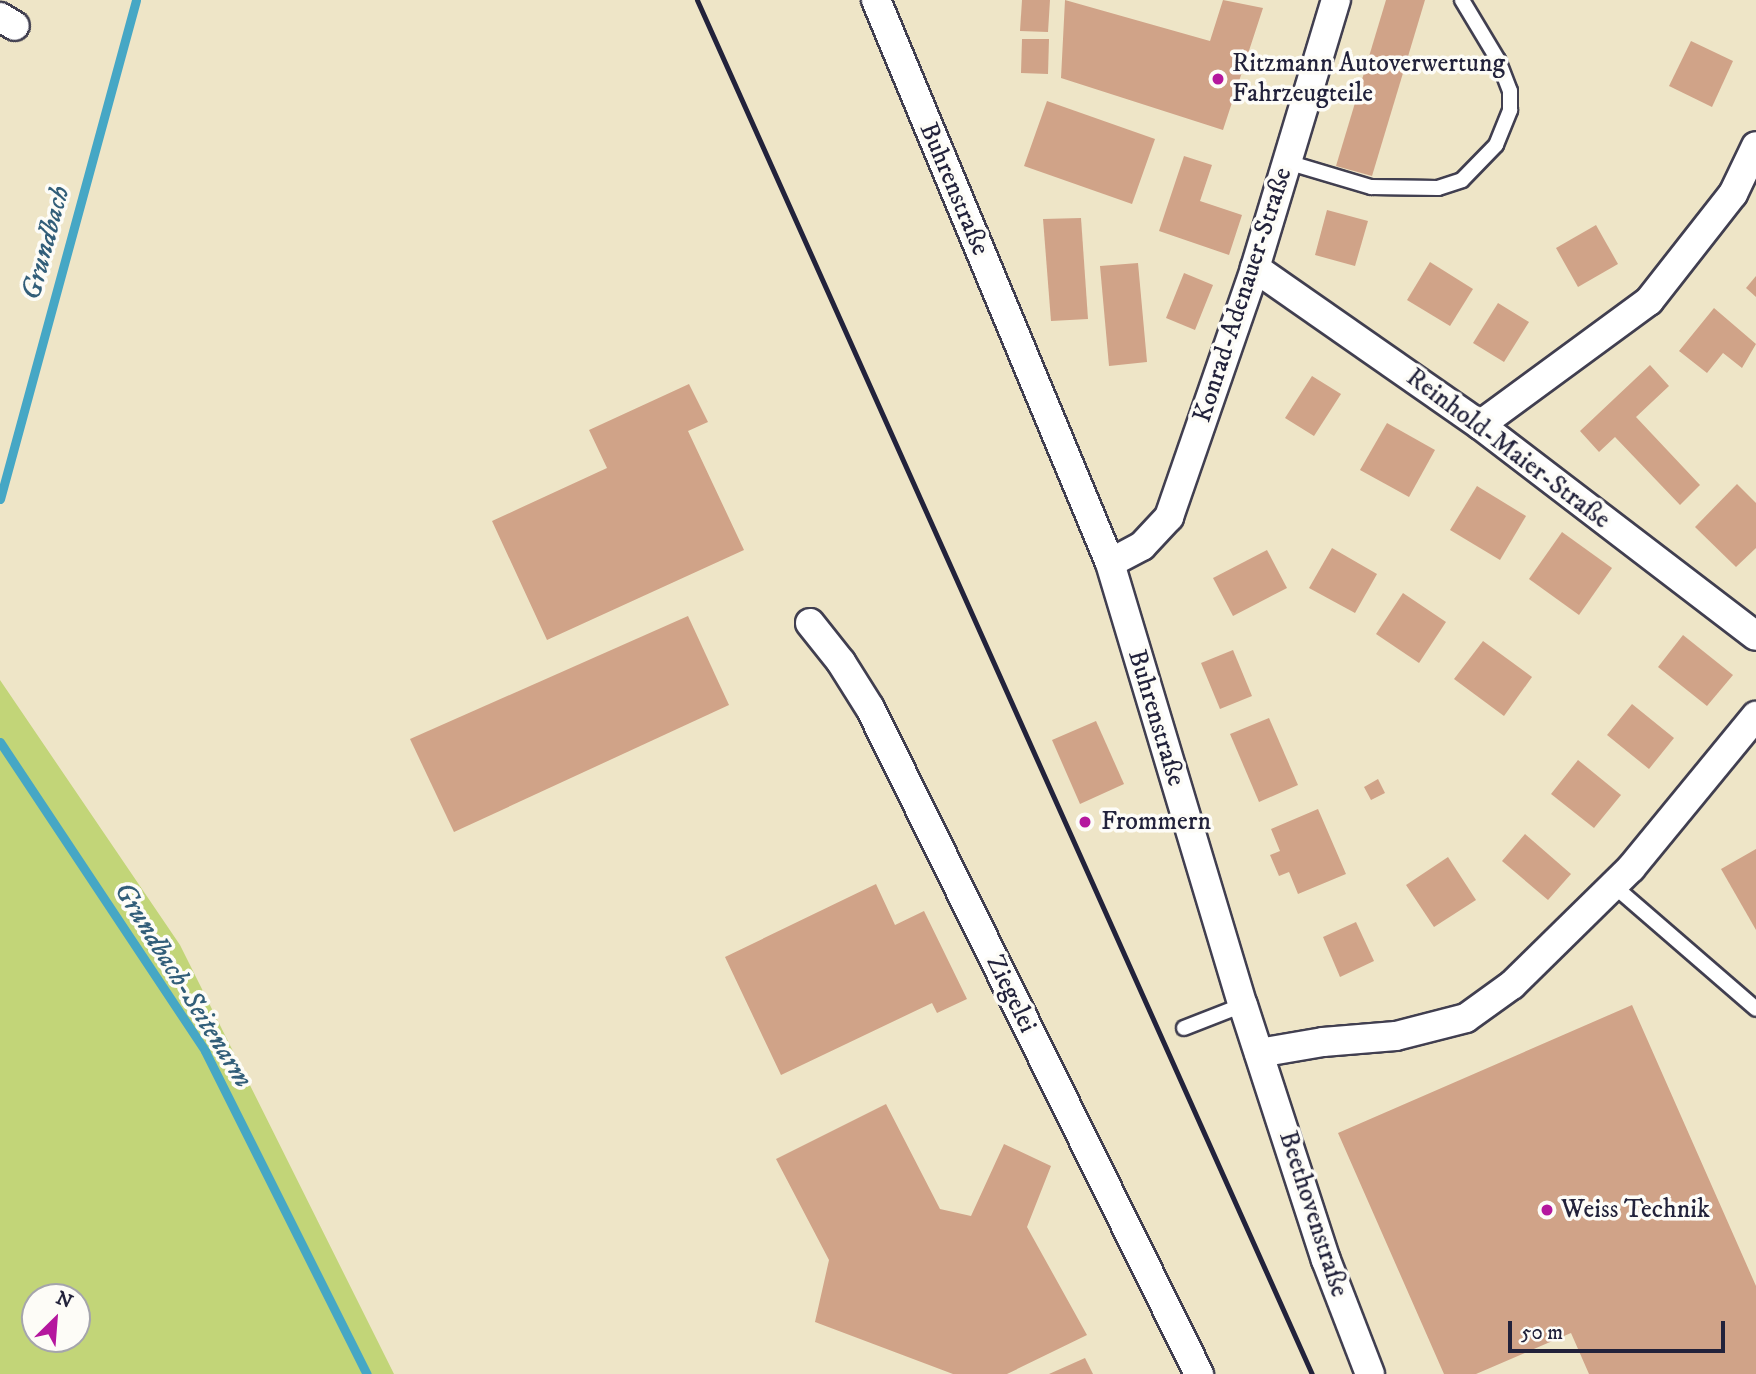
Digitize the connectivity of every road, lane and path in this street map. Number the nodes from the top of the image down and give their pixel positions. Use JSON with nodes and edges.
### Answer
{"nodes":[{"id":1,"x":876,"y":0,"type":"edge"},
{"id":2,"x":1336,"y":0,"type":"edge"},
{"id":3,"x":1462,"y":0,"type":"edge"},
{"id":4,"x":1756,"y":146,"type":"edge"},
{"id":5,"x":1287,"y":162,"type":"junction"},
{"id":6,"x":1255,"y":268,"type":"junction"},
{"id":7,"x":1480,"y":425,"type":"junction"},
{"id":8,"x":1110,"y":563,"type":"junction"},
{"id":9,"x":810,"y":623,"type":"dead end"},
{"id":10,"x":1756,"y":636,"type":"edge"},
{"id":11,"x":1756,"y":716,"type":"edge"},
{"id":12,"x":1613,"y":885,"type":"junction"},
{"id":13,"x":1243,"y":1005,"type":"junction"},
{"id":14,"x":1756,"y":1009,"type":"edge"},
{"id":15,"x":1184,"y":1028,"type":"dead end"},
{"id":16,"x":1259,"y":1053,"type":"junction"},
{"id":17,"x":1199,"y":1374,"type":"edge"},
{"id":18,"x":1370,"y":1374,"type":"edge"}],
"edges":[{"from":1,"to":8,"type":"street","name":"Buhrenstraße"},
{"from":2,"to":5,"type":"street","name":"Konrad-Adenauer-Straße"},
{"from":3,"to":5,"type":"lane"},
{"from":4,"to":7,"type":"street"},
{"from":5,"to":6,"type":"street","name":"Konrad-Adenauer-Straße"},
{"from":6,"to":7,"type":"street","name":"Reinhold-Maier-Straße"},
{"from":6,"to":8,"type":"street","name":"Konrad-Adenauer-Straße"},
{"from":7,"to":10,"type":"street","name":"Reinhold-Maier-Straße"},
{"from":8,"to":13,"type":"street","name":"Buhrenstraße"},
{"from":9,"to":17,"type":"street","name":"Ziegelei"},
{"from":11,"to":12,"type":"street"},
{"from":12,"to":14,"type":"lane"},
{"from":12,"to":16,"type":"street"},
{"from":13,"to":15,"type":"lane"},
{"from":13,"to":16,"type":"street","name":"Buhrenstraße"},
{"from":16,"to":18,"type":"street","name":"Beethovenstraße"}]}
